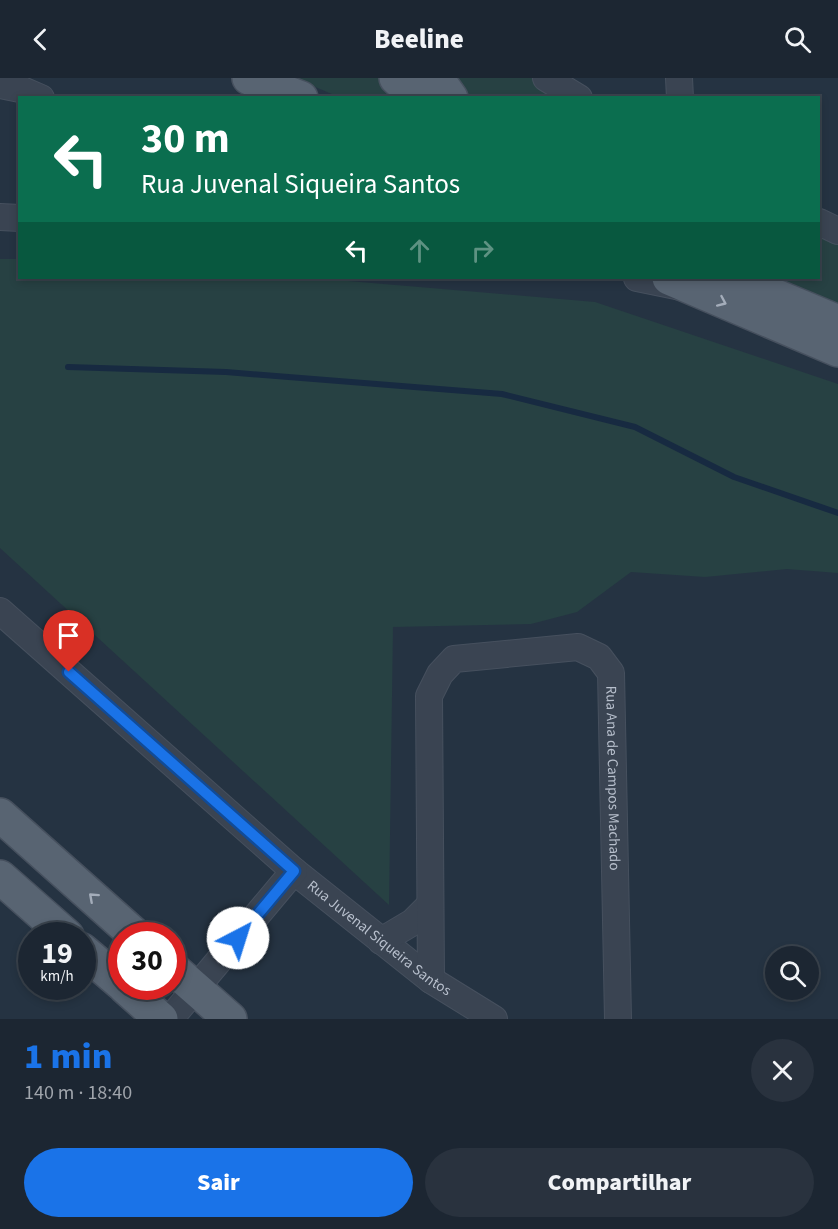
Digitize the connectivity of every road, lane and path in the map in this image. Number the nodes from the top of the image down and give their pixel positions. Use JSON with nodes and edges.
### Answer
{"nodes":[{"id":1,"x":249,"y":78,"type":"edge"},
{"id":2,"x":261,"y":78,"type":"edge"},
{"id":3,"x":396,"y":78,"type":"edge"},
{"id":4,"x":437,"y":78,"type":"edge"},
{"id":5,"x":546,"y":78,"type":"edge"},
{"id":6,"x":680,"y":78,"type":"edge"},
{"id":7,"x":0,"y":85,"type":"edge"},
{"id":8,"x":36,"y":96,"type":"edge"},
{"id":9,"x":296,"y":96,"type":"edge"},
{"id":10,"x":297,"y":96,"type":"edge"},
{"id":11,"x":416,"y":96,"type":"edge"},
{"id":12,"x":450,"y":96,"type":"edge"},
{"id":13,"x":576,"y":96,"type":"edge"},
{"id":14,"x":681,"y":96,"type":"edge"},
{"id":15,"x":0,"y":217,"type":"edge"},
{"id":16,"x":18,"y":218,"type":"edge"},
{"id":17,"x":820,"y":222,"type":"edge"},
{"id":18,"x":838,"y":231,"type":"edge"},
{"id":19,"x":646,"y":279,"type":"edge"},
{"id":20,"x":735,"y":279,"type":"edge"},
{"id":21,"x":681,"y":283,"type":"edge"},
{"id":22,"x":838,"y":322,"type":"edge"},
{"id":23,"x":838,"y":350,"type":"edge"},
{"id":24,"x":0,"y":611,"type":"edge"},
{"id":25,"x":0,"y":815,"type":"edge"},
{"id":26,"x":294,"y":871,"type":"junction"},
{"id":27,"x":0,"y":877,"type":"edge"},
{"id":28,"x":430,"y":904,"type":"junction"},
{"id":29,"x":51,"y":922,"type":"edge"},
{"id":30,"x":120,"y":922,"type":"edge"},
{"id":31,"x":381,"y":941,"type":"junction"},
{"id":32,"x":96,"y":962,"type":"edge"},
{"id":33,"x":108,"y":973,"type":"edge"},
{"id":34,"x":186,"y":976,"type":"edge"},
{"id":35,"x":186,"y":980,"type":"edge"},
{"id":36,"x":431,"y":981,"type":"junction"},
{"id":37,"x":139,"y":1000,"type":"edge"},
{"id":38,"x":176,"y":1000,"type":"edge"},
{"id":39,"x":613,"y":1013,"type":"edge"},
{"id":40,"x":161,"y":1019,"type":"edge"},
{"id":41,"x":170,"y":1019,"type":"edge"},
{"id":42,"x":230,"y":1019,"type":"edge"},
{"id":43,"x":494,"y":1019,"type":"edge"}],
"edges":[{"from":1,"to":9,"type":"main road"},
{"from":2,"to":10,"type":"main road"},
{"from":3,"to":11,"type":"main road"},
{"from":4,"to":12,"type":"main road"},
{"from":5,"to":13,"type":"street"},
{"from":6,"to":14,"type":"street"},
{"from":7,"to":8,"type":"street"},
{"from":15,"to":16,"type":"street"},
{"from":17,"to":18,"type":"street"},
{"from":19,"to":21,"type":"street"},
{"from":20,"to":22,"type":"main road"},
{"from":21,"to":23,"type":"main road","one_way":true},
{"from":24,"to":26,"type":"street","name":"Rua Juvenal Siqueira Santos"},
{"from":30,"to":25,"type":"main road","one_way":true},
{"from":26,"to":31,"type":"street","name":"Rua Juvenal Siqueira Santos"},
{"from":26,"to":34,"type":"street"},
{"from":27,"to":29,"type":"main road"},
{"from":28,"to":31,"type":"street"},
{"from":28,"to":36,"type":"street","name":"Rua Ana de Campos Machado"},
{"from":28,"to":39,"type":"street","name":"Rua Ana de Campos Machado"},
{"from":31,"to":36,"type":"street","name":"Rua Juvenal Siqueira Santos"},
{"from":32,"to":33,"type":"main road"},
{"from":35,"to":42,"type":"main road"},
{"from":36,"to":43,"type":"street","name":"Rua Juvenal Siqueira Santos"},
{"from":37,"to":40,"type":"main road"},
{"from":38,"to":41,"type":"street"}]}
